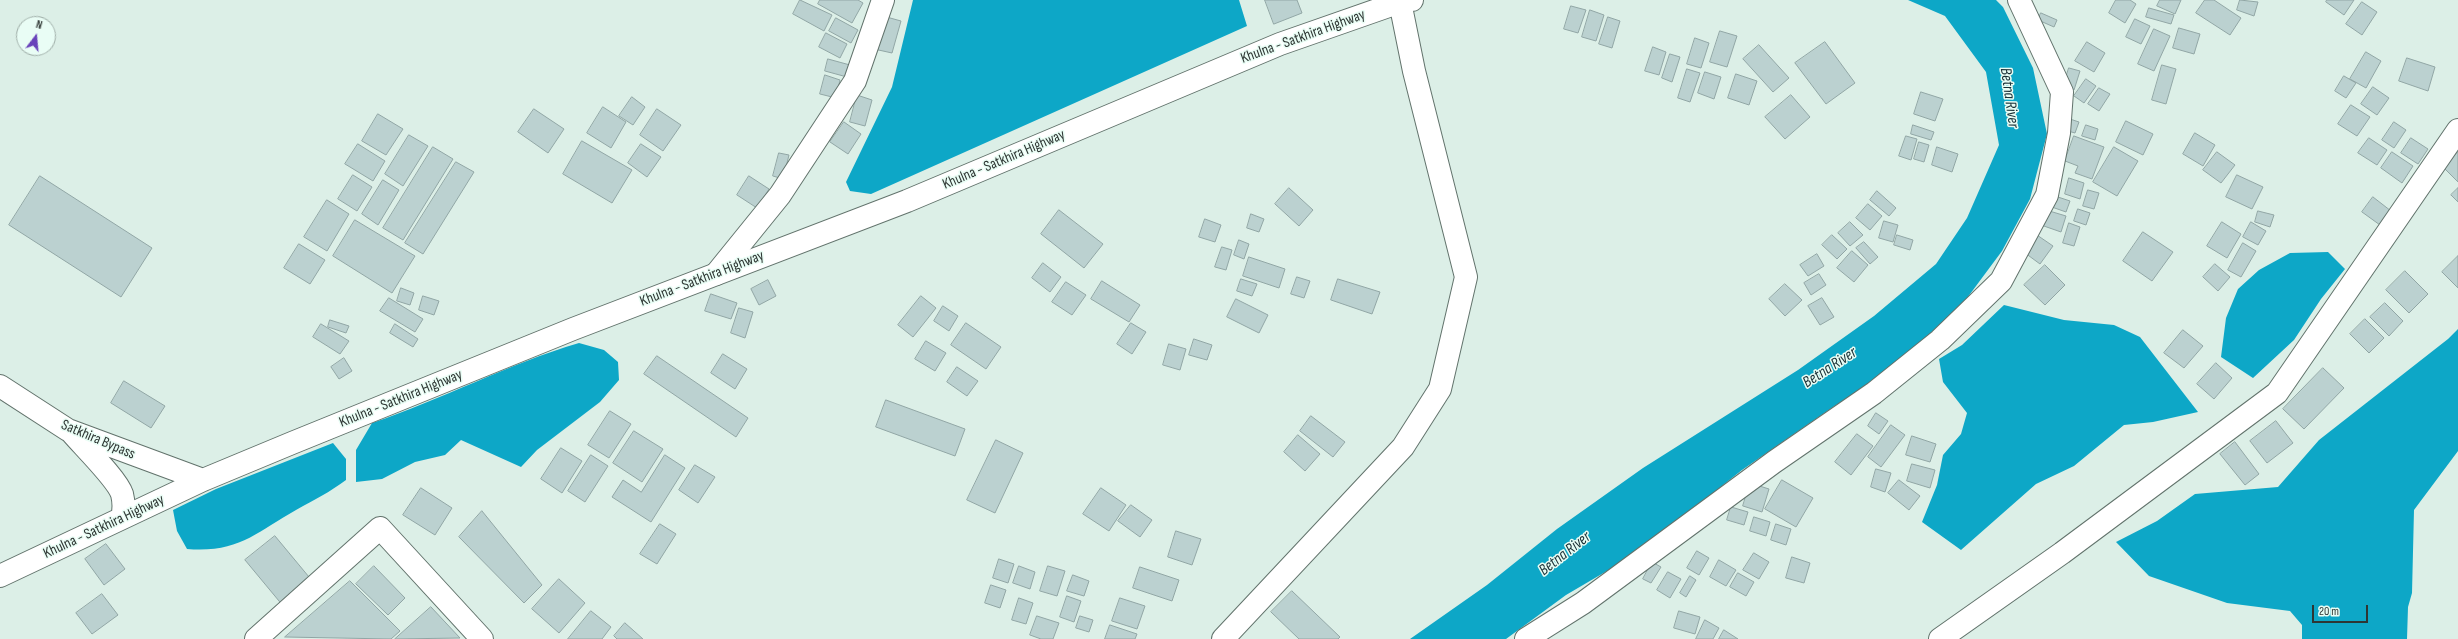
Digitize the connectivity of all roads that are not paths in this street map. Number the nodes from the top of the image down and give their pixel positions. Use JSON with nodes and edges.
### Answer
{"nodes":[{"id":1,"x":883,"y":0,"type":"edge"},
{"id":2,"x":2019,"y":0,"type":"edge"},
{"id":3,"x":1406,"y":1,"type":"edge"},
{"id":4,"x":2458,"y":130,"type":"edge"},
{"id":5,"x":716,"y":274,"type":"junction"},
{"id":6,"x":0,"y":386,"type":"edge"},
{"id":7,"x":68,"y":430,"type":"junction"},
{"id":8,"x":203,"y":480,"type":"junction"},
{"id":9,"x":122,"y":518,"type":"junction"},
{"id":10,"x":0,"y":576,"type":"edge"},
{"id":11,"x":256,"y":639,"type":"edge"},
{"id":12,"x":482,"y":639,"type":"edge"},
{"id":13,"x":1223,"y":639,"type":"edge"},
{"id":14,"x":1526,"y":639,"type":"edge"},
{"id":15,"x":1940,"y":639,"type":"edge"}],
"edges":[{"from":1,"to":5,"type":"main road"},
{"from":2,"to":14,"type":"main road"},
{"from":3,"to":5,"type":"main road","name":"Khulna - Satkhira Highway"},
{"from":3,"to":13,"type":"main road"},
{"from":4,"to":15,"type":"main road"},
{"from":5,"to":8,"type":"main road","name":"Khulna - Satkhira Highway"},
{"from":6,"to":7,"type":"main road","name":"Satkhira Bypass"},
{"from":7,"to":8,"type":"main road","name":"Satkhira Bypass"},
{"from":7,"to":9,"type":"main road"},
{"from":8,"to":9,"type":"main road","name":"Khulna - Satkhira Highway"},
{"from":9,"to":10,"type":"main road","name":"Khulna - Satkhira Highway"},
{"from":11,"to":12,"type":"main road"}]}
